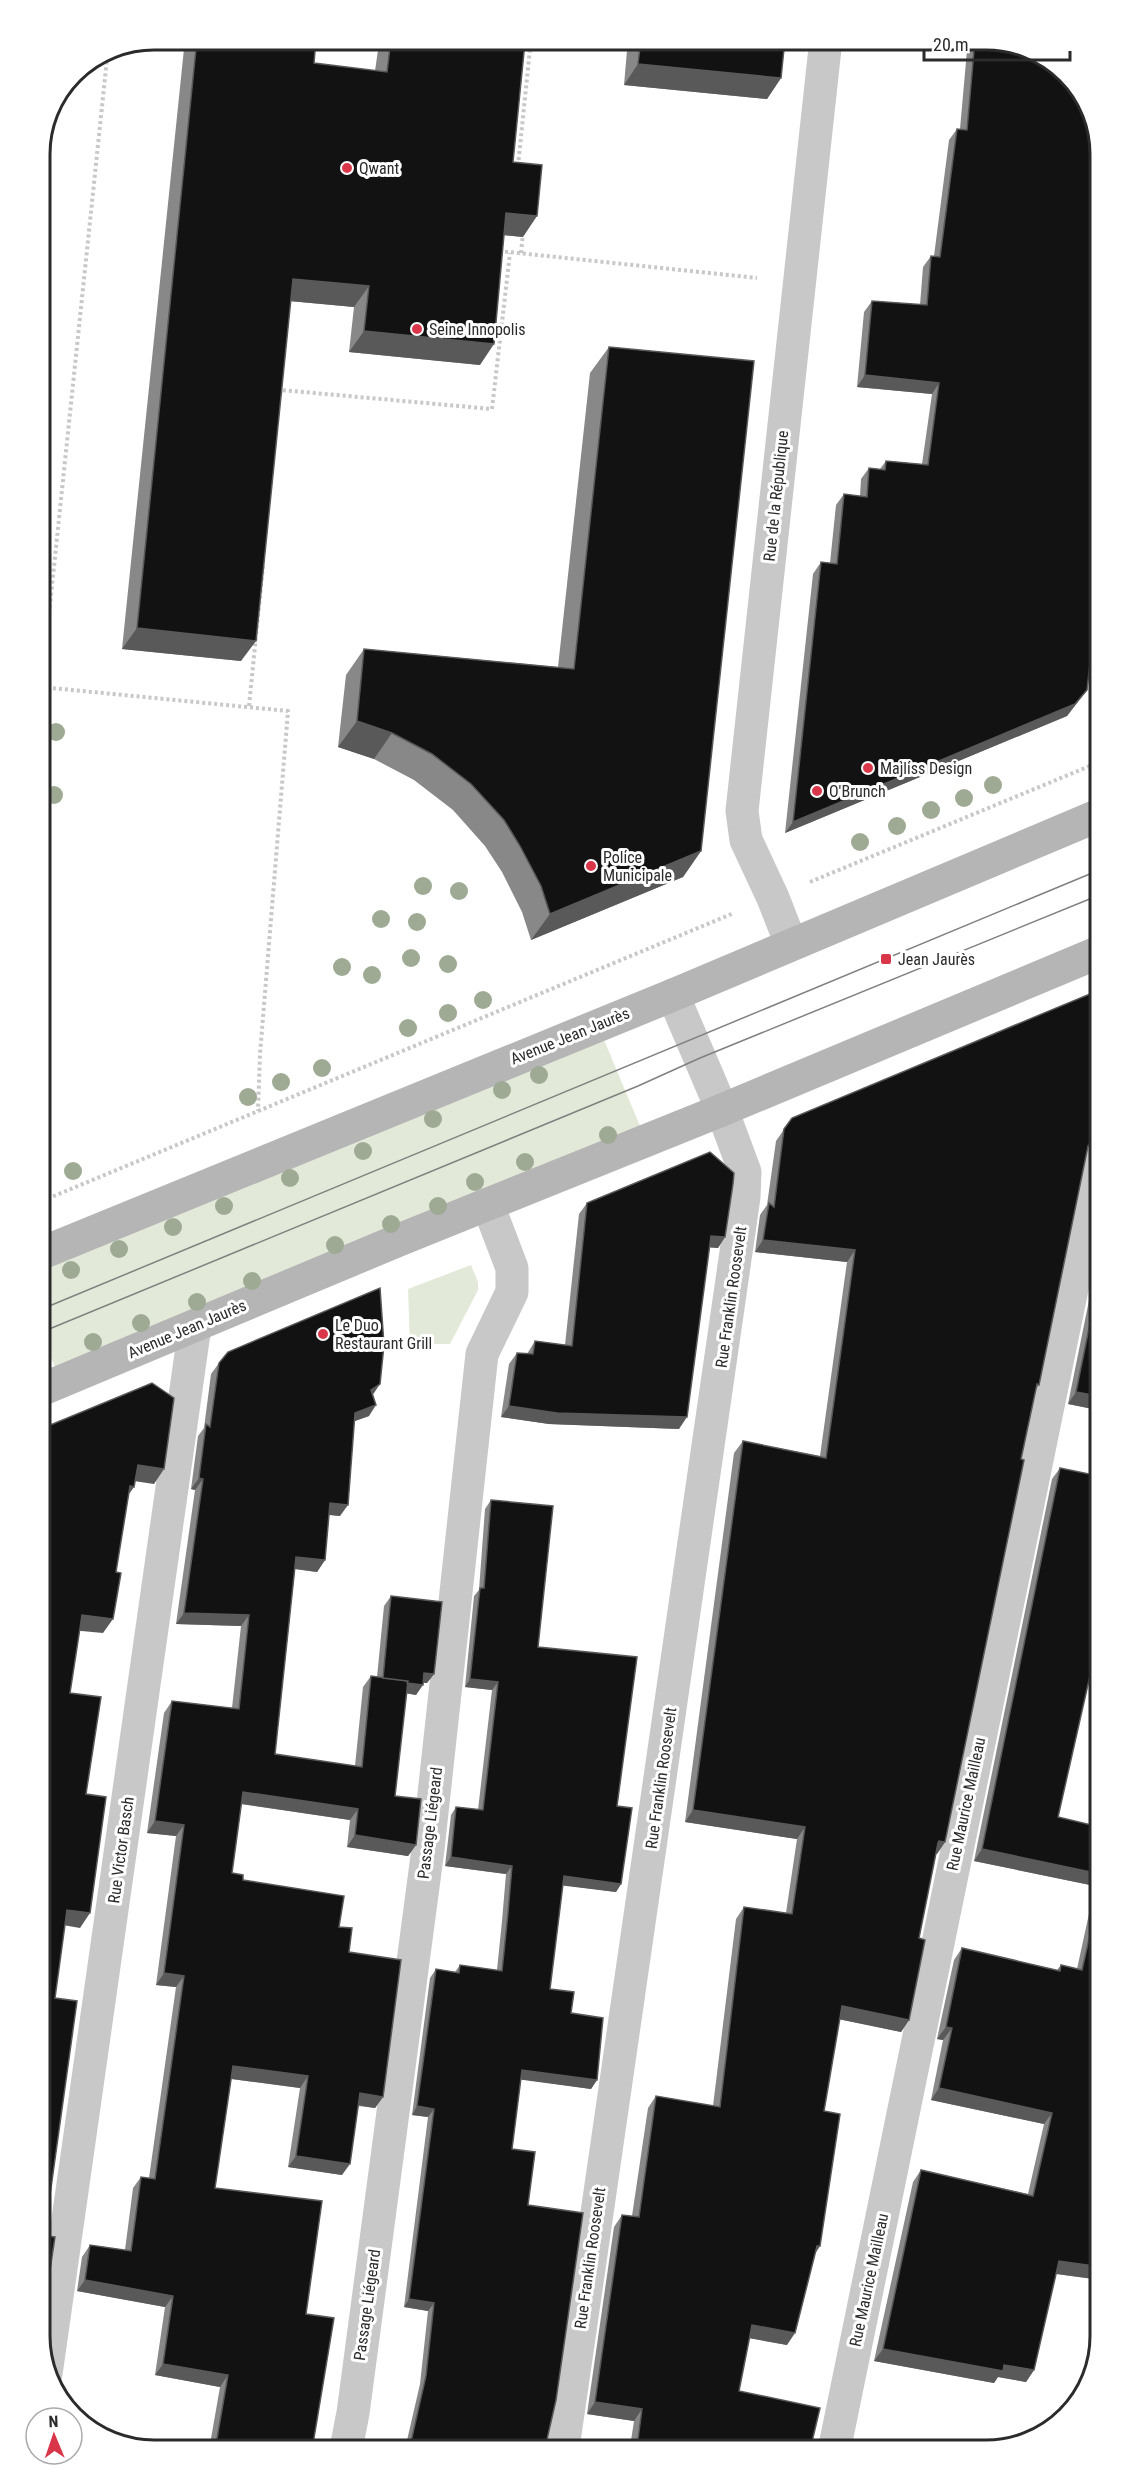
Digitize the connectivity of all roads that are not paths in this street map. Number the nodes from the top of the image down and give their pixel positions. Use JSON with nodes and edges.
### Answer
{"nodes":[{"id":1,"x":825,"y":50,"type":"edge"},
{"id":2,"x":1090,"y":819,"type":"edge"},
{"id":3,"x":791,"y":944,"type":"junction"},
{"id":4,"x":1090,"y":956,"type":"edge"},
{"id":5,"x":673,"y":995,"type":"junction"},
{"id":6,"x":722,"y":1110,"type":"junction"},
{"id":7,"x":1090,"y":1201,"type":"edge"},
{"id":8,"x":488,"y":1205,"type":"junction"},
{"id":9,"x":50,"y":1250,"type":"edge"},
{"id":10,"x":195,"y":1326,"type":"junction"},
{"id":11,"x":50,"y":1386,"type":"edge"},
{"id":12,"x":50,"y":2346,"type":"edge"},
{"id":13,"x":348,"y":2440,"type":"edge"},
{"id":14,"x":564,"y":2440,"type":"edge"},
{"id":15,"x":836,"y":2440,"type":"edge"}],
"edges":[{"from":1,"to":3,"type":"street","name":"Rue de la République"},
{"from":2,"to":3,"type":"main road","name":"Avenue Jean Jaurès"},
{"from":3,"to":5,"type":"main road","name":"Avenue Jean Jaurès"},
{"from":4,"to":6,"type":"main road","name":"Avenue Jean Jaurès"},
{"from":5,"to":6,"type":"street","name":"Rue Franklin Roosevelt"},
{"from":5,"to":9,"type":"main road","name":"Avenue Jean Jaurès"},
{"from":6,"to":8,"type":"main road","name":"Avenue Jean Jaurès"},
{"from":6,"to":14,"type":"street","name":"Rue Franklin Roosevelt"},
{"from":7,"to":15,"type":"street","name":"Rue Maurice Mailleau"},
{"from":8,"to":10,"type":"main road","name":"Avenue Jean Jaurès"},
{"from":8,"to":13,"type":"street","name":"Passage Liégeard"},
{"from":10,"to":11,"type":"main road","name":"Avenue Jean Jaurès"},
{"from":10,"to":12,"type":"street","name":"Rue Victor Basch"}]}
